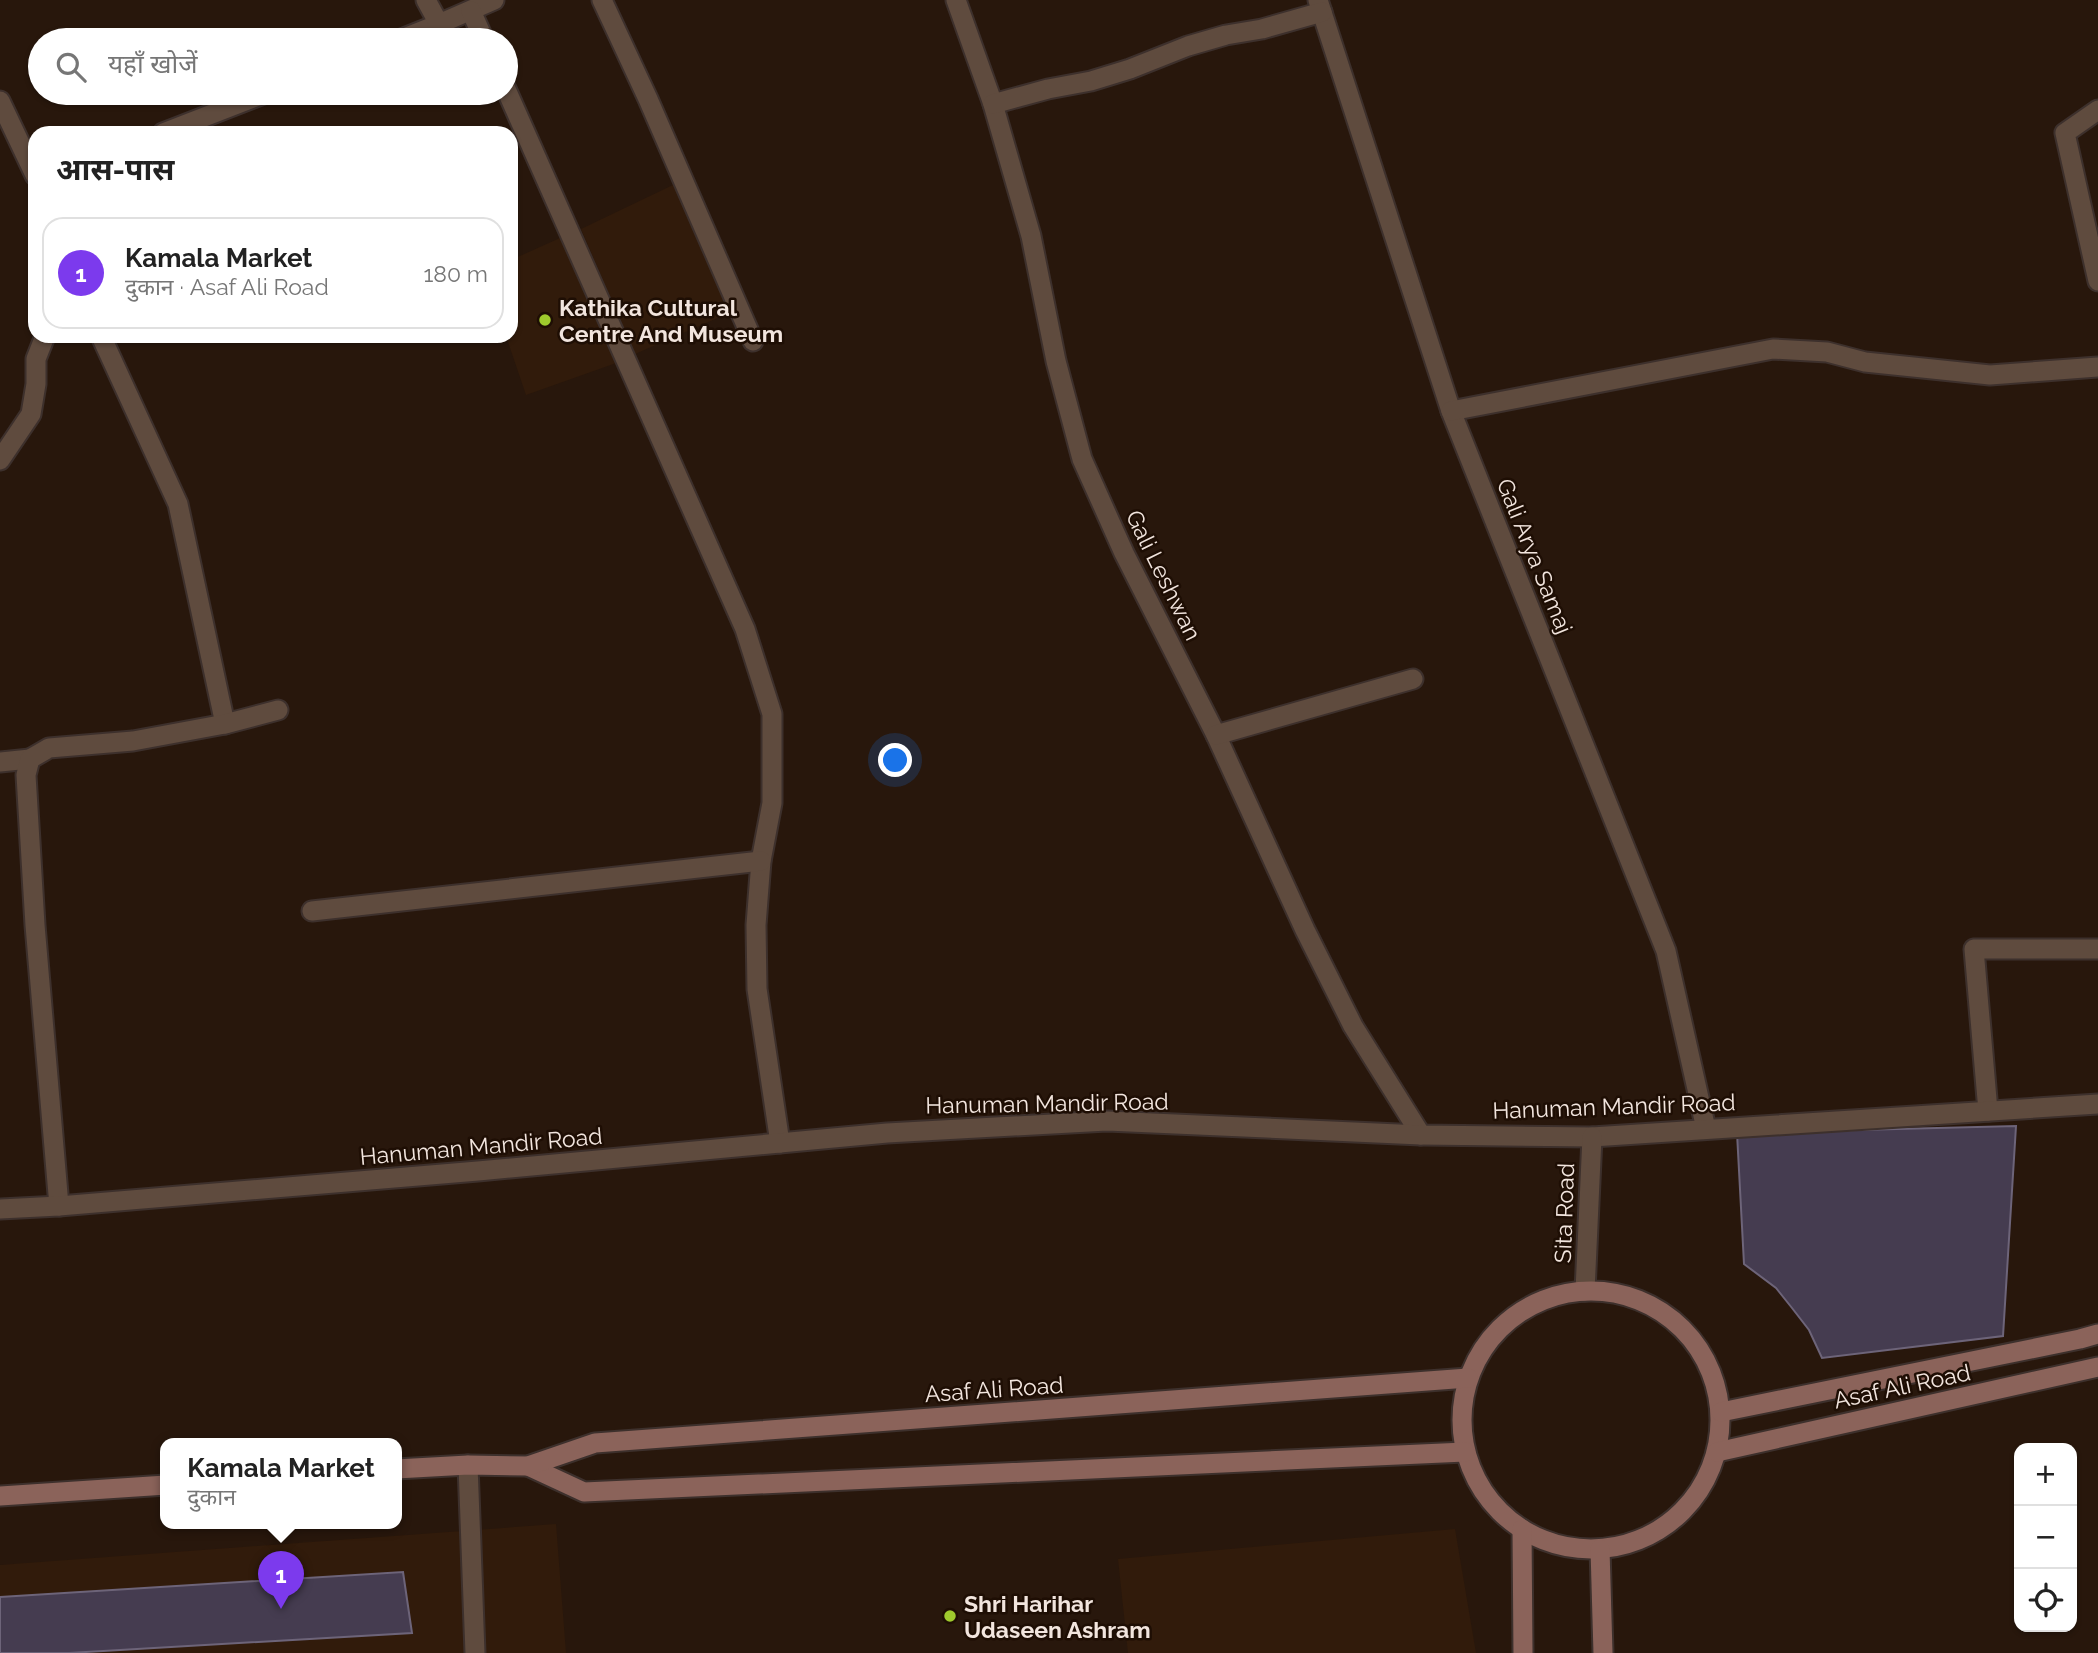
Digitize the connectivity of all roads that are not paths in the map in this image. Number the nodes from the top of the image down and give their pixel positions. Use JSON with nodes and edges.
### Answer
{"nodes":[{"id":1,"x":426,"y":0,"type":"edge"},
{"id":2,"x":495,"y":0,"type":"edge"},
{"id":3,"x":602,"y":0,"type":"edge"},
{"id":4,"x":956,"y":0,"type":"edge"},
{"id":5,"x":1320,"y":6,"type":"edge"},
{"id":6,"x":471,"y":11,"type":"junction"},
{"id":7,"x":439,"y":24,"type":"junction"},
{"id":8,"x":429,"y":28,"type":"edge"},
{"id":9,"x":479,"y":28,"type":"edge"},
{"id":10,"x":0,"y":101,"type":"edge"},
{"id":11,"x":993,"y":104,"type":"junction"},
{"id":12,"x":235,"y":105,"type":"edge"},
{"id":13,"x":513,"y":105,"type":"edge"},
{"id":14,"x":2098,"y":110,"type":"edge"},
{"id":15,"x":181,"y":126,"type":"edge"},
{"id":16,"x":28,"y":160,"type":"edge"},
{"id":17,"x":2098,"y":281,"type":"edge"},
{"id":18,"x":753,"y":341,"type":"dead end"},
{"id":19,"x":42,"y":343,"type":"edge"},
{"id":20,"x":104,"y":343,"type":"edge"},
{"id":21,"x":2098,"y":367,"type":"edge"},
{"id":22,"x":1451,"y":411,"type":"junction"},
{"id":23,"x":0,"y":460,"type":"edge"},
{"id":24,"x":1413,"y":678,"type":"dead end"},
{"id":25,"x":278,"y":710,"type":"dead end"},
{"id":26,"x":225,"y":724,"type":"junction"},
{"id":27,"x":1216,"y":735,"type":"junction"},
{"id":28,"x":30,"y":759,"type":"junction"},
{"id":29,"x":0,"y":762,"type":"edge"},
{"id":30,"x":761,"y":861,"type":"junction"},
{"id":31,"x":312,"y":911,"type":"dead end"},
{"id":32,"x":2098,"y":948,"type":"edge"},
{"id":33,"x":2098,"y":1104,"type":"edge"},
{"id":34,"x":1988,"y":1111,"type":"junction"},
{"id":35,"x":1706,"y":1129,"type":"junction"},
{"id":36,"x":1420,"y":1135,"type":"junction"},
{"id":37,"x":1592,"y":1136,"type":"junction"},
{"id":38,"x":780,"y":1143,"type":"junction"},
{"id":39,"x":59,"y":1206,"type":"junction"},
{"id":40,"x":0,"y":1209,"type":"edge"},
{"id":41,"x":1585,"y":1291,"type":"junction"},
{"id":42,"x":2098,"y":1334,"type":"edge"},
{"id":43,"x":2098,"y":1367,"type":"edge"},
{"id":44,"x":1468,"y":1378,"type":"junction"},
{"id":45,"x":1721,"y":1412,"type":"junction"},
{"id":46,"x":1465,"y":1451,"type":"junction"},
{"id":47,"x":1717,"y":1452,"type":"junction"},
{"id":48,"x":468,"y":1465,"type":"junction"},
{"id":49,"x":527,"y":1466,"type":"junction"},
{"id":50,"x":402,"y":1469,"type":"edge"},
{"id":51,"x":160,"y":1485,"type":"edge"},
{"id":52,"x":0,"y":1496,"type":"edge"},
{"id":53,"x":1522,"y":1529,"type":"junction"},
{"id":54,"x":1600,"y":1549,"type":"junction"},
{"id":55,"x":475,"y":1653,"type":"edge"},
{"id":56,"x":1522,"y":1653,"type":"edge"},
{"id":57,"x":1603,"y":1653,"type":"edge"}],
"edges":[{"from":1,"to":7,"type":"street"},
{"from":2,"to":6,"type":"street"},
{"from":3,"to":18,"type":"street"},
{"from":4,"to":11,"type":"street","name":"Gali Leshwan"},
{"from":5,"to":11,"type":"street"},
{"from":5,"to":22,"type":"street","name":"Gali Arya Samaj"},
{"from":6,"to":7,"type":"street"},
{"from":6,"to":9,"type":"street"},
{"from":7,"to":8,"type":"street"},
{"from":10,"to":16,"type":"street"},
{"from":11,"to":27,"type":"street","name":"Gali Leshwan"},
{"from":12,"to":15,"type":"street"},
{"from":13,"to":30,"type":"street"},
{"from":14,"to":17,"type":"street"},
{"from":19,"to":23,"type":"street"},
{"from":20,"to":26,"type":"street"},
{"from":21,"to":22,"type":"street"},
{"from":22,"to":35,"type":"street","name":"Gali Arya Samaj"},
{"from":24,"to":27,"type":"street"},
{"from":25,"to":26,"type":"street"},
{"from":26,"to":28,"type":"street"},
{"from":27,"to":36,"type":"street","name":"Gali Leshwan"},
{"from":28,"to":29,"type":"street"},
{"from":28,"to":39,"type":"street"},
{"from":30,"to":31,"type":"street"},
{"from":30,"to":38,"type":"street"},
{"from":32,"to":34,"type":"street"},
{"from":33,"to":34,"type":"street","name":"Hanuman Mandir Road"},
{"from":34,"to":35,"type":"street","name":"Hanuman Mandir Road"},
{"from":35,"to":37,"type":"street","name":"Hanuman Mandir Road"},
{"from":36,"to":37,"type":"street","name":"Hanuman Mandir Road"},
{"from":36,"to":38,"type":"street","name":"Hanuman Mandir Road"},
{"from":37,"to":41,"type":"street","name":"Sita Road"},
{"from":38,"to":39,"type":"street","name":"Hanuman Mandir Road"},
{"from":39,"to":40,"type":"street","name":"Hanuman Mandir Road"},
{"from":41,"to":44,"type":"main road"},
{"from":41,"to":45,"type":"main road"},
{"from":42,"to":45,"type":"main road","name":"Asaf Ali Road"},
{"from":43,"to":47,"type":"main road","name":"Asaf Ali Road"},
{"from":44,"to":46,"type":"main road"},
{"from":44,"to":49,"type":"main road","name":"Asaf Ali Road"},
{"from":45,"to":47,"type":"main road"},
{"from":46,"to":49,"type":"main road","name":"Asaf Ali Road"},
{"from":46,"to":53,"type":"main road"},
{"from":47,"to":54,"type":"main road"},
{"from":48,"to":49,"type":"main road","name":"Asaf Ali Road"},
{"from":48,"to":50,"type":"main road","name":"Asaf Ali Road"},
{"from":48,"to":55,"type":"street"},
{"from":51,"to":52,"type":"main road"},
{"from":53,"to":54,"type":"main road"},
{"from":53,"to":56,"type":"main road"},
{"from":54,"to":57,"type":"main road"}]}
